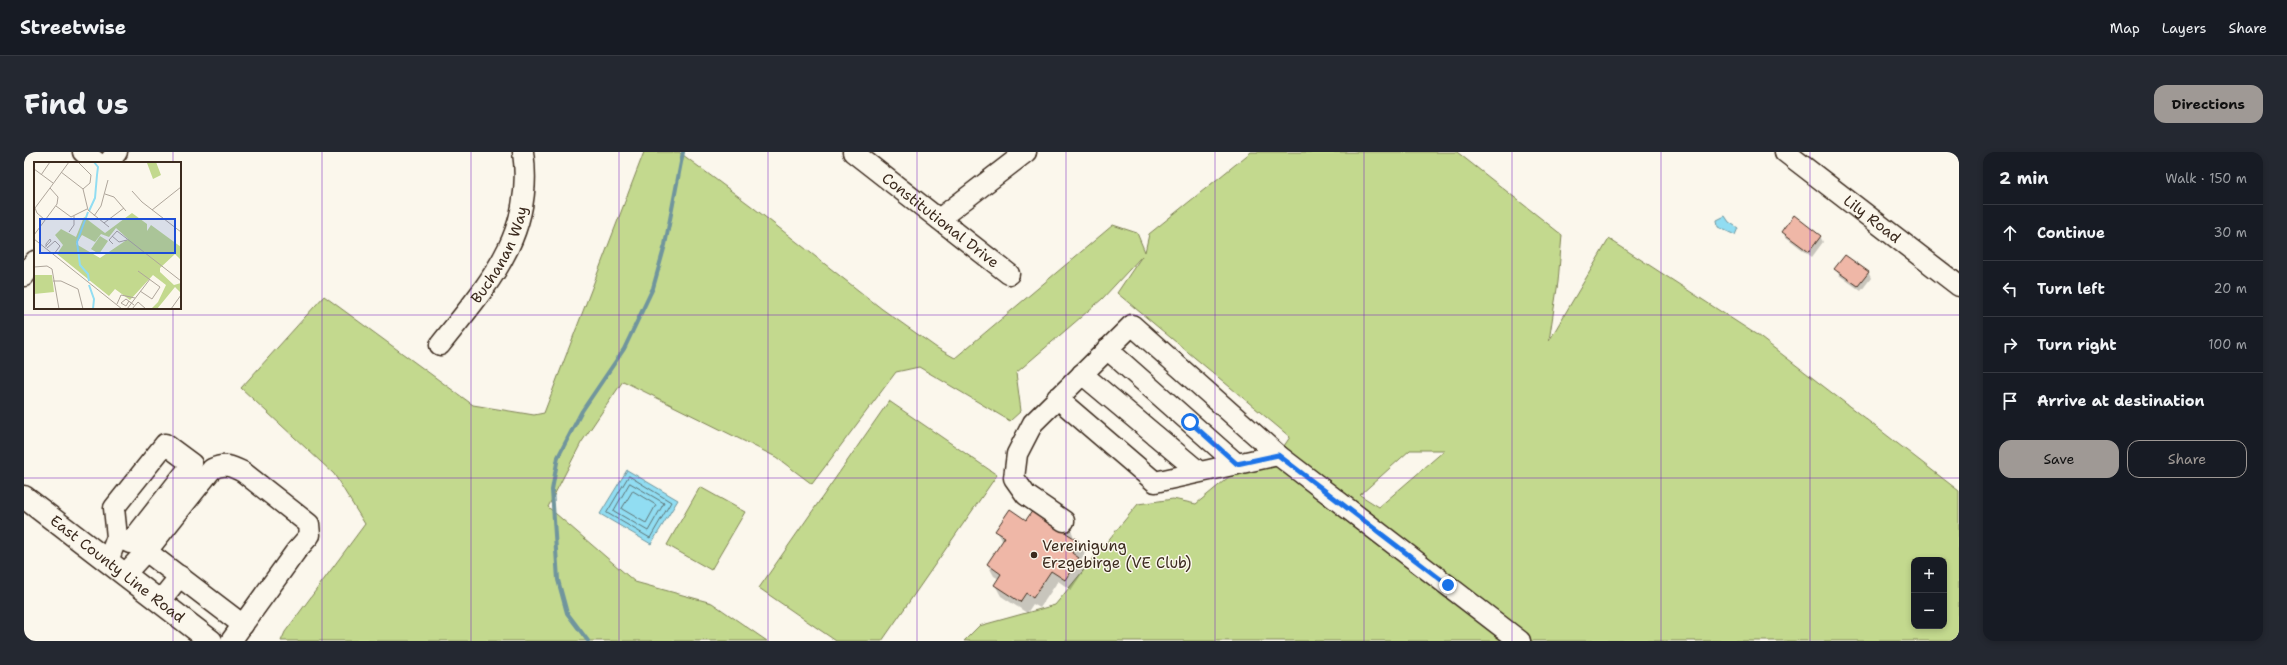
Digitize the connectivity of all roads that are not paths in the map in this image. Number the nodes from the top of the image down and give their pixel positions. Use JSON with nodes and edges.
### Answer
{"nodes":[{"id":1,"x":83,"y":152,"type":"edge"},
{"id":2,"x":116,"y":152,"type":"edge"},
{"id":3,"x":522,"y":152,"type":"edge"},
{"id":4,"x":853,"y":152,"type":"edge"},
{"id":5,"x":1026,"y":152,"type":"edge"},
{"id":6,"x":1785,"y":152,"type":"edge"},
{"id":7,"x":97,"y":162,"type":"edge"},
{"id":8,"x":109,"y":162,"type":"edge"},
{"id":9,"x":939,"y":219,"type":"junction"},
{"id":10,"x":1009,"y":274,"type":"dead end"},
{"id":11,"x":1959,"y":286,"type":"edge"},
{"id":12,"x":440,"y":345,"type":"dead end"},
{"id":13,"x":1108,"y":349,"type":"junction"},
{"id":14,"x":1082,"y":374,"type":"junction"},
{"id":15,"x":1057,"y":398,"type":"junction"},
{"id":16,"x":1278,"y":455,"type":"junction"},
{"id":17,"x":1237,"y":464,"type":"junction"},
{"id":18,"x":1198,"y":471,"type":"junction"},
{"id":19,"x":24,"y":497,"type":"edge"},
{"id":20,"x":1064,"y":521,"type":"dead end"},
{"id":21,"x":117,"y":537,"type":"junction"},
{"id":22,"x":146,"y":551,"type":"junction"},
{"id":23,"x":117,"y":568,"type":"junction"},
{"id":24,"x":180,"y":576,"type":"junction"},
{"id":25,"x":160,"y":602,"type":"junction"},
{"id":26,"x":243,"y":624,"type":"junction"},
{"id":27,"x":211,"y":641,"type":"edge"},
{"id":28,"x":231,"y":641,"type":"edge"},
{"id":29,"x":1520,"y":641,"type":"edge"}],
"edges":[{"from":1,"to":7,"type":"street"},
{"from":2,"to":8,"type":"street"},
{"from":3,"to":12,"type":"street","name":"Buchanan Way"},
{"from":4,"to":9,"type":"street","name":"Constitutional Drive"},
{"from":5,"to":9,"type":"street"},
{"from":6,"to":11,"type":"street","name":"Lily Road"},
{"from":9,"to":10,"type":"street","name":"Constitutional Drive"},
{"from":13,"to":14,"type":"street"},
{"from":13,"to":16,"type":"street"},
{"from":13,"to":17,"type":"street"},
{"from":14,"to":15,"type":"street"},
{"from":14,"to":18,"type":"street"},
{"from":15,"to":18,"type":"street"},
{"from":15,"to":20,"type":"street"},
{"from":16,"to":17,"type":"street"},
{"from":16,"to":29,"type":"street"},
{"from":17,"to":18,"type":"street"},
{"from":19,"to":23,"type":"main road","name":"East County Line Road"},
{"from":21,"to":21,"type":"street"},
{"from":21,"to":23,"type":"street"},
{"from":22,"to":23,"type":"street"},
{"from":22,"to":24,"type":"street"},
{"from":22,"to":26,"type":"street"},
{"from":23,"to":25,"type":"main road","name":"East County Line Road"},
{"from":24,"to":25,"type":"street"},
{"from":24,"to":26,"type":"street"},
{"from":25,"to":27,"type":"main road","name":"East County Line Road"},
{"from":26,"to":28,"type":"street"}]}
